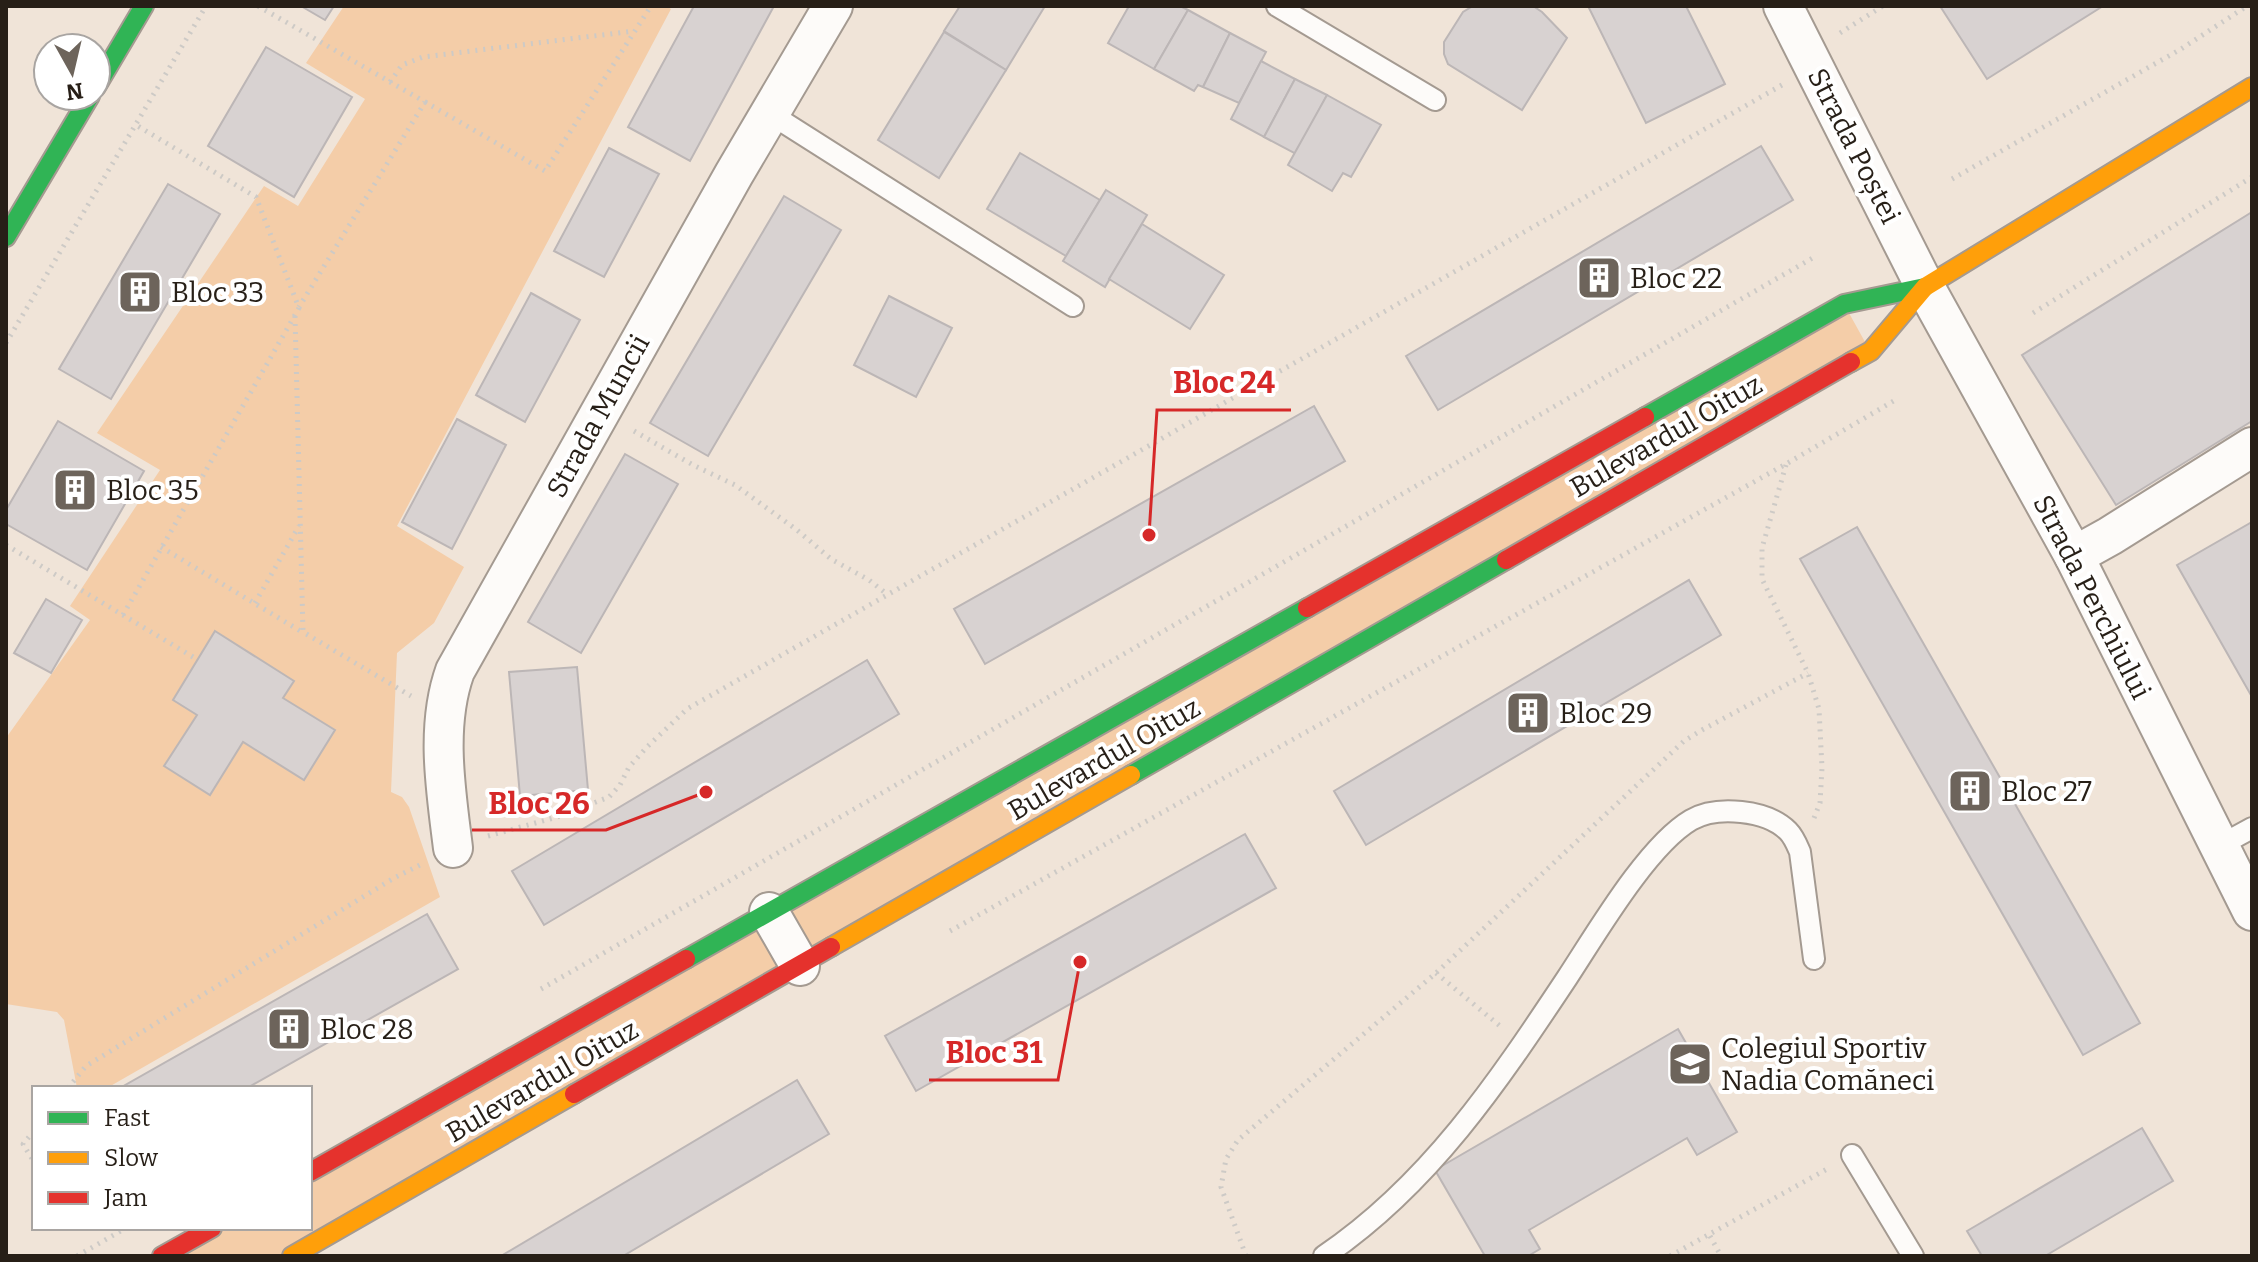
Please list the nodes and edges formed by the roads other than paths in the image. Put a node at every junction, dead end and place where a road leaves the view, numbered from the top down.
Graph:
1 (144, 6) edge
2 (833, 6) edge
3 (1277, 6) edge
4 (1783, 6) edge
5 (112, 60) edge
6 (2252, 87) edge
7 (1435, 100) dead end
8 (80, 112) edge
9 (769, 113) junction
10 (6, 237) edge
11 (1925, 287) junction
12 (1073, 306) dead end
13 (2252, 447) edge
14 (2074, 556) junction
15 (2252, 828) edge
16 (2219, 846) junction
17 (453, 848) road end
18 (2252, 911) edge
19 (769, 912) junction
20 (1814, 959) dead end
21 (800, 966) junction
22 (1852, 1155) road end
23 (312, 1171) edge
24 (208, 1230) edge
25 (162, 1256) edge
26 (292, 1256) edge
27 (1324, 1256) edge
28 (1913, 1256) edge

1 - 5 main road
2 - 9 street, Strada Muncii
3 - 7 lane
4 - 11 street, Strada Poștei
6 - 11 main road, Bulevardul Oituz
8 - 10 main road
9 - 12 lane
9 - 17 street, Strada Muncii
11 - 14 street, Strada Perchiului
11 - 19 main road, Bulevardul Oituz
11 - 21 main road, Bulevardul Oituz
13 - 14 street
14 - 16 street, Strada Perchiului
15 - 16 lane
16 - 18 street, Strada Perchiului
19 - 21 street
19 - 23 main road, Bulevardul Oituz
20 - 27 lane
21 - 26 main road, Bulevardul Oituz
22 - 28 lane
24 - 25 main road

